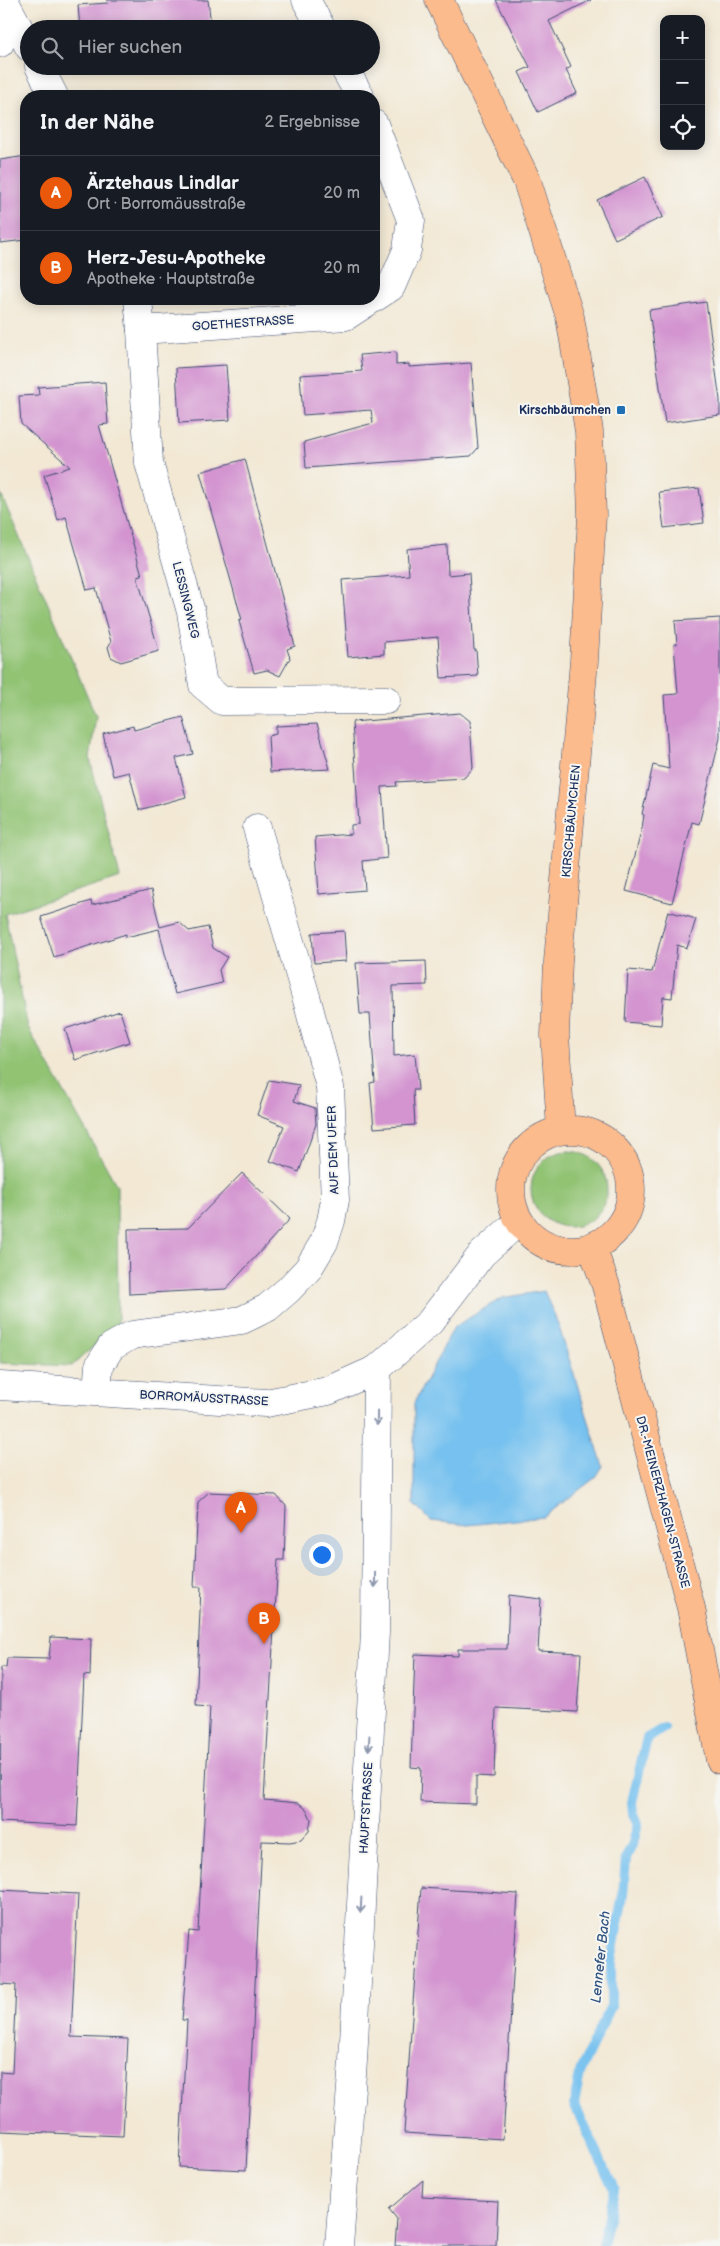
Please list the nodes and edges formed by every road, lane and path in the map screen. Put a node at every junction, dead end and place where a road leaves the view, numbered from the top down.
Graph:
1 (306, 0) edge
2 (439, 0) edge
3 (7, 6) edge
4 (317, 20) edge
5 (20, 30) edge
6 (0, 43) edge
7 (44, 75) edge
8 (348, 75) edge
9 (51, 90) edge
10 (357, 90) edge
11 (380, 140) edge
12 (380, 293) edge
13 (138, 305) edge
14 (362, 305) edge
15 (140, 330) junction
16 (386, 700) dead end
17 (257, 828) dead end
18 (560, 1130) junction
19 (519, 1222) junction
20 (592, 1247) junction
21 (378, 1369) junction
22 (0, 1386) edge
23 (97, 1391) junction
24 (720, 1760) edge
25 (339, 2246) edge

1 - 4 street
2 - 18 main road, KIRSCHBÄUMCHEN
3 - 5 street
3 - 6 street
7 - 9 street
8 - 10 street
11 - 12 street, GOETHESTRASSE
13 - 15 street
14 - 15 street, GOETHESTRASSE
15 - 16 street, LESSINGWEG
17 - 23 street, AUF DEM UFER
18 - 19 main road
18 - 20 main road
19 - 20 main road
19 - 21 street, BORROMÄUSSTRASSE
20 - 24 main road, DR.-MEINERZHAGEN-STRASSE
21 - 23 street, BORROMÄUSSTRASSE
21 -> 25 street, HAUPTSTRASSE
22 - 23 street, BORROMÄUSSTRASSE

